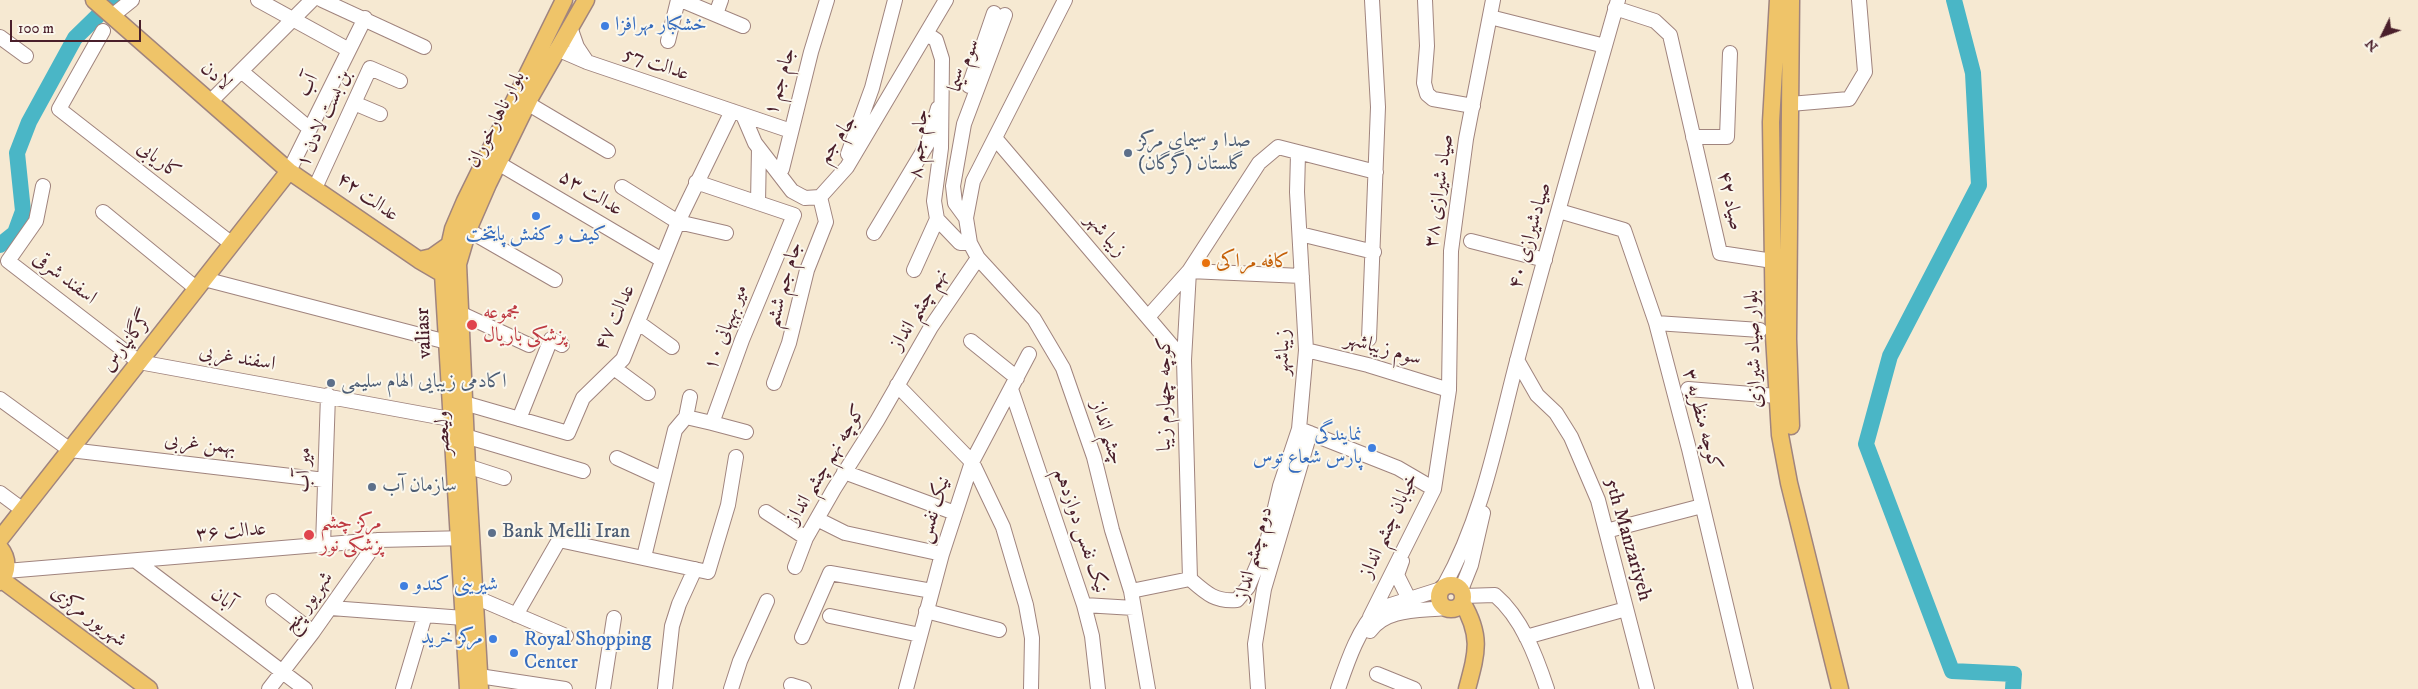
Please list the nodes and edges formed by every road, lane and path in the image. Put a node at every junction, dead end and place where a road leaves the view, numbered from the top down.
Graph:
1 (94, 0) edge
2 (132, 0) edge
3 (258, 0) edge
4 (312, 0) edge
5 (322, 0) edge
6 (564, 0) edge
7 (586, 0) edge
8 (679, 0) edge
9 (721, 0) edge
10 (827, 0) edge
11 (895, 0) edge
12 (946, 0) edge
13 (1065, 0) edge
14 (1372, 0) edge
15 (1425, 0) edge
16 (1493, 0) edge
17 (1778, 0) edge
18 (1791, 0) edge
19 (1859, 0) edge
20 (1616, 4) edge
21 (716, 14) junction
22 (112, 16) junction
23 (1490, 17) junction
24 (365, 18) junction
25 (292, 19) junction
26 (743, 26) dead end
27 (570, 27) junction
28 (103, 31) dead end
29 (928, 34) junction
30 (0, 38) edge
31 (668, 41) dead end
32 (550, 46) junction
33 (1605, 46) junction
34 (424, 47) dead end
35 (349, 50) junction
36 (1730, 53) dead end
37 (26, 56) dead end
38 (587, 62) junction
39 (241, 71) junction
40 (400, 81) dead end
41 (943, 88) junction
42 (211, 101) junction
43 (354, 103) junction
44 (527, 104) junction
45 (1790, 104) junction
46 (1473, 106) junction
47 (737, 113) junction
48 (380, 114) dead end
49 (310, 129) junction
50 (790, 131) junction
51 (1693, 137) junction
52 (995, 138) junction
53 (759, 148) junction
54 (941, 148) junction
55 (608, 151) dead end
56 (1298, 154) junction
57 (498, 163) junction
58 (782, 169) dead end
59 (289, 171) junction
60 (1376, 172) junction
61 (840, 175) junction
62 (696, 182) junction
63 (43, 186) dead end
64 (622, 187) dead end
65 (315, 188) junction
66 (820, 197) junction
67 (758, 203) junction
68 (1559, 211) junction
69 (103, 212) dead end
70 (966, 218) junction
71 (937, 219) junction
72 (678, 222) junction
73 (468, 230) junction
74 (726, 233) dead end
75 (874, 233) dead end
76 (1300, 234) junction
77 (1471, 241) dead end
78 (970, 243) junction
79 (232, 244) junction
80 (449, 246) junction
81 (1374, 252) junction
82 (978, 258) junction
83 (420, 260) junction
84 (662, 260) junction
85 (1545, 260) junction
86 (1773, 261) junction
87 (458, 264) joint
88 (914, 270) dead end
89 (1189, 271) junction
90 (443, 274) junction
91 (1302, 276) junction
92 (555, 280) dead end
93 (200, 284) junction
94 (460, 313) junction
95 (1148, 317) junction
96 (639, 323) junction
97 (1656, 323) junction
98 (1760, 330) dead end
99 (1369, 338) dead end
100 (971, 341) dead end
101 (447, 342) junction
102 (529, 345) dead end
103 (562, 346) dead end
104 (672, 347) dead end
105 (1306, 350) junction
106 (1029, 354) dead end
107 (1184, 360) junction
108 (1517, 360) junction
109 (139, 362) junction
110 (614, 368) junction
111 (774, 383) dead end
112 (1014, 383) junction
113 (897, 385) junction
114 (1688, 389) dead end
115 (1449, 390) junction
116 (648, 393) dead end
117 (328, 396) junction
118 (1777, 396) junction
119 (690, 397) dead end
120 (0, 399) edge
121 (464, 403) junction
122 (686, 417) junction
123 (450, 419) junction
124 (519, 419) junction
125 (712, 423) junction
126 (1304, 431) junction
127 (746, 432) dead end
128 (465, 436) junction
129 (70, 450) junction
130 (736, 457) dead end
131 (618, 458) dead end
132 (972, 462) junction
133 (466, 466) junction
134 (583, 471) dead end
135 (844, 472) junction
136 (504, 478) dead end
137 (663, 479) junction
138 (325, 480) junction
139 (1487, 483) junction
140 (1434, 489) junction
141 (0, 493) edge
142 (1702, 506) junction
143 (23, 510) junction
144 (766, 512) dead end
145 (955, 513) junction
146 (817, 519) junction
147 (1606, 531) junction
148 (1411, 535) junction
149 (466, 538) junction
150 (806, 538) junction
151 (0, 539) edge
152 (378, 540) junction
153 (323, 545) junction
154 (0, 548) edge
155 (644, 557) junction
156 (944, 560) junction
157 (136, 561) junction
158 (795, 567) dead end
159 (701, 570) junction
160 (3, 578) edge
161 (1190, 579) junction
162 (1443, 588) junction
163 (1131, 590) junction
164 (932, 591) junction
165 (475, 597) junction
166 (1409, 598) junction
167 (273, 601) dead end
168 (767, 601) dead end
169 (1457, 601) junction
170 (1084, 605) junction
171 (331, 608) junction
172 (1134, 608) junction
173 (1626, 609) junction
174 (926, 612) junction
175 (425, 615) junction
176 (516, 615) junction
177 (830, 616) dead end
178 (1370, 617) junction
179 (464, 618) junction
180 (614, 618) dead end
181 (1000, 630) dead end
182 (313, 632) junction
183 (920, 635) junction
184 (566, 636) dead end
185 (802, 637) dead end
186 (1526, 637) junction
187 (283, 672) junction
188 (1377, 674) dead end
189 (479, 683) edge
190 (791, 685) dead end
191 (1468, 685) edge
192 (149, 689) edge
193 (269, 689) edge
194 (305, 689) edge
195 (403, 689) edge
196 (468, 689) edge
197 (565, 689) edge
198 (603, 689) edge
199 (665, 689) edge
200 (731, 689) edge
201 (804, 689) edge
202 (906, 689) edge
203 (1031, 689) edge
204 (1098, 689) edge
205 (1148, 689) edge
206 (1258, 689) edge
207 (1338, 689) edge
208 (1414, 689) edge
209 (1547, 689) edge
210 (1647, 689) edge
211 (1746, 689) edge
212 (1840, 689) edge
213 (1852, 689) edge

1 - 22 main road, لادن
2 - 22 street
3 - 25 street
4 - 25 street
5 - 24 street
6 - 32 main road, valiasr
7 - 27 main road, بلوار ناهارخوران
8 - 21 street
8 - 31 street
9 - 21 street
10 - 50 street, ۱ جام جم
11 - 61 street
12 - 29 street, جام جم
13 - 52 street
14 - 60 street
15 - 46 street
16 - 23 street, صیاد شیرازی ۳۸
17 - 86 main road, بلوار صیاد شیرازی
18 - 45 main road, بلوار صیاد شیرازی
19 - 45 street
20 - 33 street, ۴۰ صیادشیرازی
20 - 51 street
21 - 26 street
22 - 42 main road, لادن
23 - 33 street
23 - 46 street, صیاد شیرازی ۳۸
24 - 34 street
24 - 35 street, آب
25 - 35 street
25 - 39 street
27 - 32 main road, بلوار ناهارخوران
27 - 38 street
28 - 79 street, کاریابی
29 - 41 street, ۸ جام جم
29 - 61 street, جام جم
30 - 37 street
32 - 38 street, عدالت 57
32 - 44 main road, بلوار ناهارخوران
32 - 80 main road, valiasr
33 - 68 street, ۴۰ صیادشیرازی
35 - 49 street, آب
36 - 51 street
38 - 47 street, عدالت 57
39 - 42 street
39 - 49 street
40 - 43 street, ۱ بن بست لادن
41 - 54 street, ۸ جام جم
41 - 75 street
42 - 59 main road, لادن
43 - 48 street
43 - 65 street, ۱ بن بست لادن
44 - 55 street
44 - 57 main road, بلوار ناهارخوران
45 - 213 main road, بلوار صیاد شیرازی
46 - 115 street, صیاد شیرازی ۳۸
47 - 50 street, ۱ جام جم
47 - 53 street
47 - 62 street, عدالت ۴۷
49 - 59 street, آب
50 - 58 street
51 - 86 street, صیاد ۴۲
52 - 70 street
52 - 95 street, زیبا شهر
53 - 66 street
53 - 67 street
54 - 70 street, سوم سیما
54 - 71 street, ۸ جام جم
56 - 60 street
56 - 76 street, زیباشهر
56 - 89 street
57 - 73 main road, بلوار ناهارخوران
57 - 84 street, عدالت ۵۳
59 - 65 main road, عدالت ۴۲
59 - 79 main road, گرگانپارس
60 - 81 street
61 - 66 street, جام جم
62 - 67 street
62 - 72 street, عدالت ۴۷
63 - 109 street, اسفند شرقی
64 - 72 street
65 - 83 main road, عدالت ۴۲
66 - 111 street, جام جم ششم
67 - 125 street, ۱۰ میر بهبهانی
68 - 85 street, ۴۰ صیادشیرازی
68 - 97 street, کوچه منظریه ۳
69 - 93 street
70 - 78 street, چشم انداز
71 - 78 street
71 - 88 street
72 - 74 street
72 - 84 street, عدالت ۴۷
73 - 87 main road, بلوار ناهارخوران
73 - 92 street
76 - 81 street
76 - 91 street, زیباشهر
77 - 85 street
78 - 82 street, چشم انداز
79 - 93 main road, گرگانپارس
80 - 83 main road
80 - 90 main road, valiasr
81 - 99 street
82 - 113 street, نهم چشم انداز
82 - 163 street, چشم انداز
83 - 90 main road, عدالت ۴۲
84 - 96 street, عدالت ۴۷
85 - 108 street, ۴۰ صیادشیرازی
86 - 118 main road, بلوار صیاد شیرازی
87 - 94 main road, ولیعصر
89 - 91 street
89 - 95 street, کوچه چهارم زیبا
89 - 107 street, کوچه چهارم زیبا
90 - 101 main road, valiasr
91 - 105 street, زیباشهر
93 - 101 street
93 - 109 main road, گرگانپارس
94 - 102 street
94 - 121 main road, ولیعصر
95 - 107 street, زیبا شهر
96 - 104 street
96 - 110 street, عدالت ۴۷
97 - 98 street
97 - 142 street, کوچه منظریه ۳
100 - 112 street
101 - 123 main road, valiasr
103 - 124 street
105 - 115 street, سوم زیباشهر
105 - 126 street, زیباشهر
106 - 112 street, نیک نفس
107 - 161 street, کوچه چهارم زیبا
108 - 139 street, ۴۰ صیادشیرازی
108 - 147 street, 5th Manzariyeh
109 - 117 street, اسفند غربی
109 - 129 main road, گرگانپارس
110 - 116 street
110 - 124 street, عدالت ۴۷
112 - 132 street, نیک نفس
112 - 170 street, نیک نفس دوازدهم
113 - 132 street
113 - 135 street, کوچه نهم چشم انداز
114 - 118 street
115 - 140 street, خیابان چشم انداز
117 - 123 street, اسفند غربی
117 - 138 street, میر آب
118 - 212 main road, بلوار صیاد شیرازی
119 - 122 street
120 - 129 street
121 - 124 street, عدالت ۴۷
121 - 128 main road, ولیعصر
122 - 125 street
122 - 137 street
123 - 149 main road, valiasr
125 - 127 street
126 - 140 street
126 - 161 street
126 - 206 street, دوم چشم انداز
128 - 133 main road, ولیعصر
128 - 134 street
129 - 138 street, بهمن غربی
129 - 143 main road, گرگانپارس
130 - 159 street
131 - 137 street
132 - 145 street, نیک نفس
132 - 203 street
133 - 136 street
133 - 149 main road, ولیعصر
135 - 145 street
135 - 146 street, کوچه نهم چشم انداز
137 - 155 street
138 - 153 street, میر آب
139 - 162 street, ۴۰ صیادشیرازی
139 - 169 street, ۴۰ صیادشیرازی
140 - 148 street, خیابان چشم انداز
141 - 143 street
142 - 147 street
142 - 211 street, کوچه منظریه ۳
143 - 151 main road, گرگانپارس
144 - 150 street
145 - 156 street, نیک نفس
146 - 150 street, کوچه نهم چشم انداز
146 - 156 street
147 - 173 street, 5th Manzariyeh
148 - 166 street
148 - 178 street, خیابان چشم انداز
149 - 152 street, عدالت ۳۶
149 - 165 main road, ولیعصر
149 - 179 main road, valiasr
150 - 158 street, کوچه نهم چشم انداز
152 - 153 street, عدالت ۳۶
152 - 171 street, شهریور پنج
153 - 157 street, عدالت ۳۶
154 - 160 main road
155 - 159 street
155 - 176 street
156 - 164 street, نیک نفس
157 - 160 street, عدالت ۳۶
157 - 187 street, آبان
159 - 199 street
160 - 192 main road, شهریور مرکزی
161 - 163 street
162 - 166 street
162 - 169 main road
163 - 172 street, چشم انداز
164 - 174 street, نیک نفس
164 - 185 street
165 - 176 street
165 - 189 main road, ولیعصر
166 - 178 street
167 - 182 street
168 - 200 street
169 - 186 street
169 - 191 main road
169 - 207 street
170 - 172 street
170 - 204 street, نیک نفس دوازدهم
171 - 175 street
171 - 182 street, شهریور پنج
172 - 205 street, چشم انداز
173 - 186 street
173 - 210 street, 5th Manzariyeh
174 - 181 street
174 - 183 street, نیک نفس
175 - 179 street
175 - 195 street
176 - 184 street
177 - 183 street
178 - 207 street
179 - 196 main road, valiasr
180 - 198 street
182 - 187 street, شهریور پنج
183 - 202 street, نیک نفس
186 - 209 street
187 - 193 street, شهریور پنج
187 - 194 street, آبان
188 - 208 street
189 - 197 street
190 - 201 street

